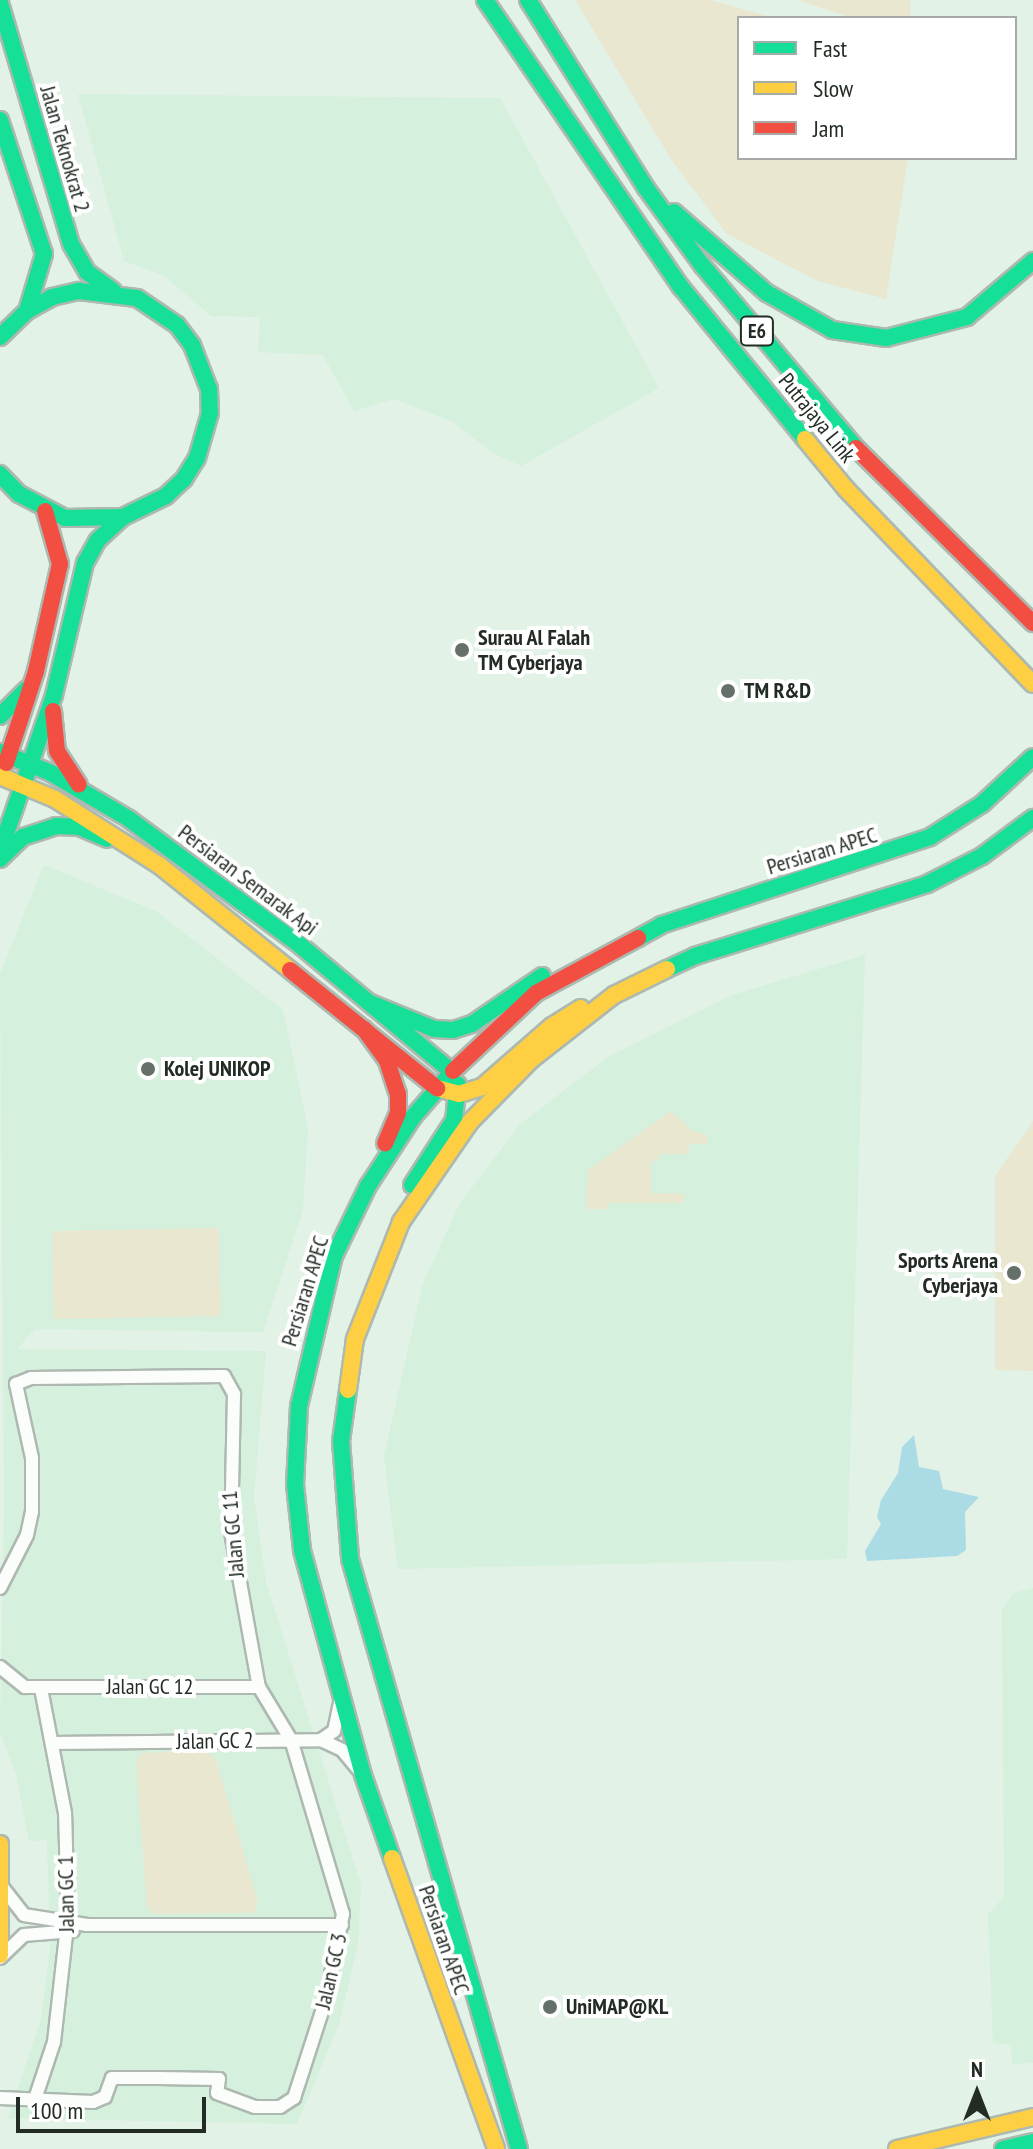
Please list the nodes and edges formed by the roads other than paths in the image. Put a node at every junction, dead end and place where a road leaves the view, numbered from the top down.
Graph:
1 (485, 0) edge
2 (528, 0) edge
3 (0, 3) edge
4 (0, 120) edge
5 (646, 188) junction
6 (1033, 261) edge
7 (113, 291) junction
8 (27, 311) junction
9 (0, 337) edge
10 (0, 474) edge
11 (45, 511) junction
12 (123, 517) junction
13 (1033, 623) edge
14 (33, 680) junction
15 (1033, 684) edge
16 (55, 690) junction
17 (0, 716) edge
18 (4, 753) edge
19 (1033, 757) edge
20 (30, 763) junction
21 (1, 779) edge
22 (23, 784) junction
23 (84, 791) junction
24 (1033, 818) edge
25 (0, 851) edge
26 (0, 859) edge
27 (159, 865) junction
28 (630, 938) junction
29 (614, 995) junction
30 (370, 1003) junction
31 (364, 1029) junction
32 (451, 1071) junction
33 (437, 1088) junction
34 (459, 1094) junction
35 (368, 1186) junction
36 (401, 1222) junction
37 (0, 1588) edge
38 (0, 1667) edge
39 (259, 1687) junction
40 (41, 1688) junction
41 (340, 1702) junction
42 (324, 1739) junction
43 (291, 1740) junction
44 (52, 1743) junction
45 (363, 1775) junction
46 (0, 1844) edge
47 (3, 1888) junction
48 (68, 1918) junction
49 (87, 1925) junction
50 (342, 1925) junction
51 (68, 1934) junction
52 (0, 1956) edge
53 (0, 2098) edge
54 (35, 2099) junction
55 (508, 2115) junction
56 (1033, 2117) edge
57 (1033, 2142) edge
58 (494, 2149) edge
59 (519, 2149) edge
60 (529, 2149) edge
61 (897, 2149) edge
62 (1003, 2149) edge

1 - 15 main road, Putrajaya Link / E6
2 - 5 main road, Putrajaya Link / E6
3 - 7 main road, Jalan Teknokrat 2
4 - 8 main road
5 - 6 main road
5 - 13 main road, Putrajaya Link / E6
7 - 8 main road
7 - 12 main road
8 - 9 main road
10 - 11 main road
11 - 12 main road
11 - 14 main road
12 - 16 main road
14 - 17 main road
14 - 18 main road
16 - 20 main road
16 - 23 main road
18 - 20 main road, Persiaran Semarak Api
18 - 21 main road
19 - 28 main road, Persiaran APEC
20 - 22 main road
20 - 23 main road, Persiaran Semarak Api
21 - 22 main road, Persiaran Semarak Api
22 - 25 main road
22 - 27 main road, Persiaran Semarak Api
23 - 30 main road, Persiaran Semarak Api
24 - 29 main road, Persiaran APEC
26 - 27 main road
27 - 31 main road, Persiaran Semarak Api
28 - 30 main road
28 - 32 main road, Persiaran APEC
29 - 34 main road
29 - 36 main road, Persiaran APEC
30 - 32 main road, Persiaran Semarak Api
31 - 33 main road, Persiaran Semarak Api
31 - 35 main road
32 - 33 main road, Persiaran APEC
32 - 34 main road
33 - 34 main road
33 - 35 main road, Persiaran APEC
34 - 36 main road
35 - 41 main road, Persiaran APEC
36 - 55 main road, Persiaran APEC
37 - 39 street, Jalan GC 11
38 - 40 street
39 - 40 street, Jalan GC 12
39 - 43 street, Jalan GC 3
40 - 44 street, Jalan GC 1
41 - 42 street
41 - 45 main road, Persiaran APEC
42 - 43 street, Jalan GC 2
42 - 45 street
43 - 44 street, Jalan GC 2
43 - 50 street, Jalan GC 3
44 - 48 street, Jalan GC 1
45 - 58 main road, Persiaran APEC
46 - 47 main road
47 - 48 street
47 - 52 main road
48 - 49 street
48 - 51 street, Jalan GC 1
49 - 50 street
49 - 51 street
50 - 54 street, Jalan GC 3
51 - 52 street
51 - 54 street, Jalan GC 1
53 - 54 street
55 - 59 main road, Persiaran APEC
55 - 60 main road
56 - 61 main road
57 - 62 main road

